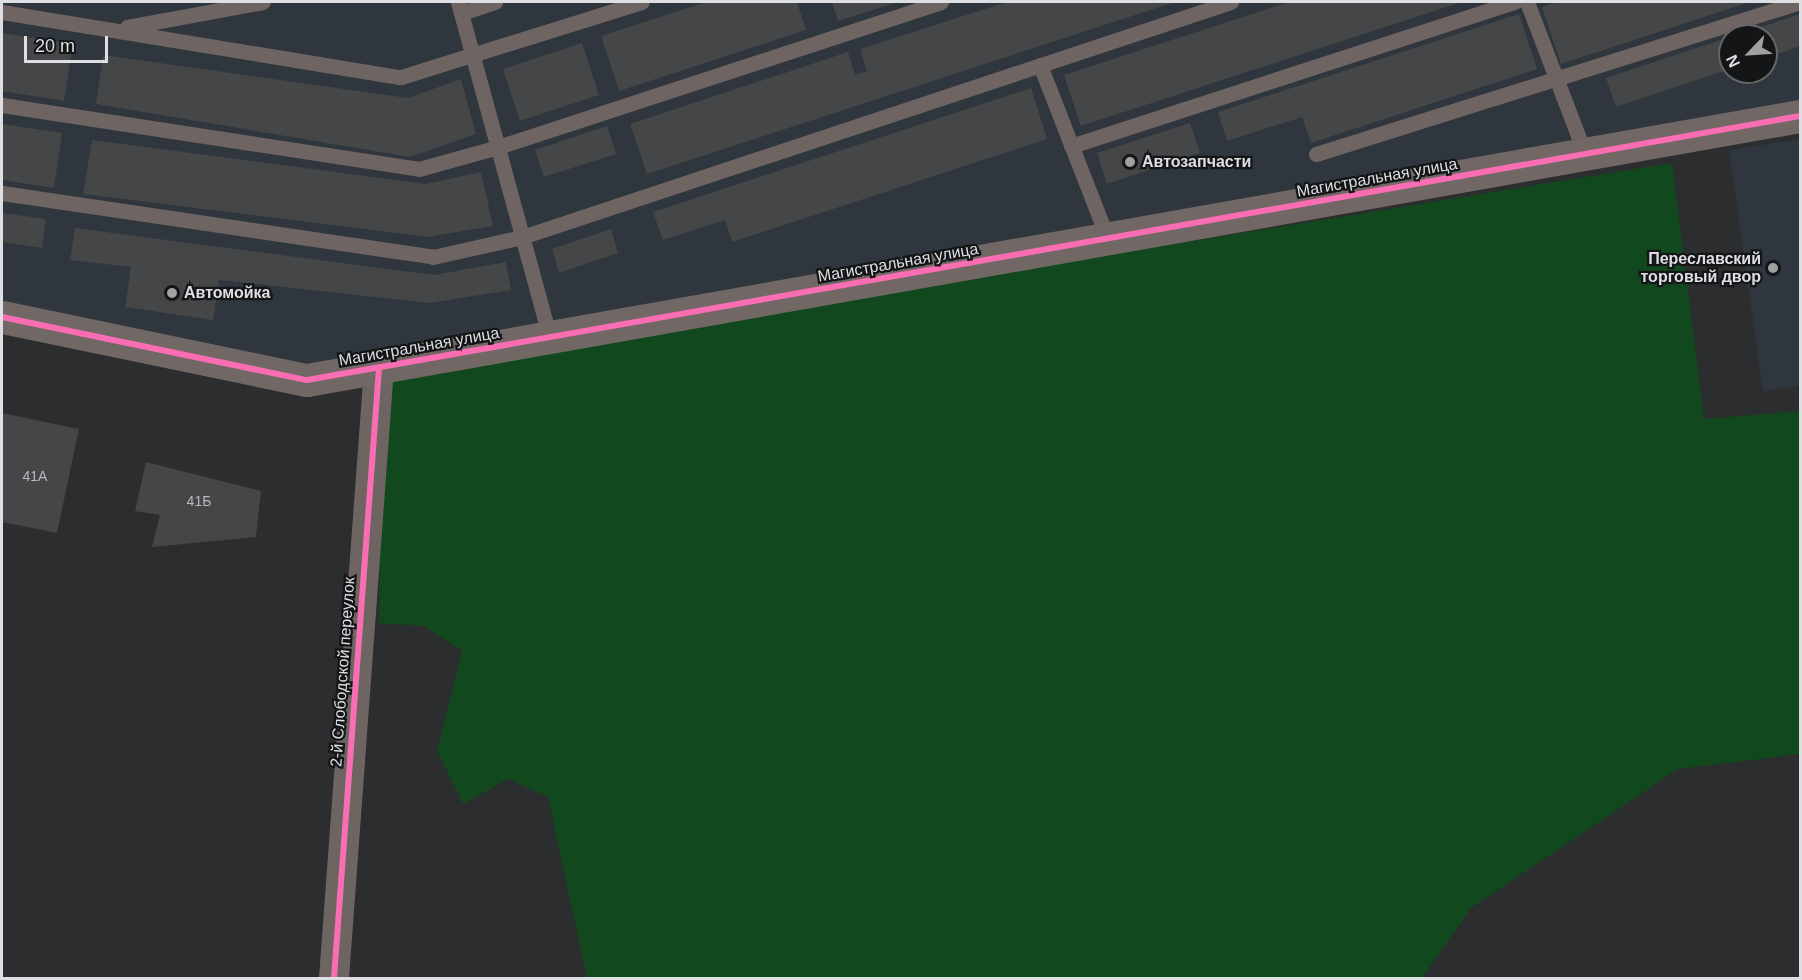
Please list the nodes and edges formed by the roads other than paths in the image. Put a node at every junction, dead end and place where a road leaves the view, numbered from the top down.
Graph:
1 (262, 2) edge
2 (495, 2) edge
3 (642, 2) edge
4 (941, 2) edge
5 (1231, 2) edge
6 (1515, 2) edge
7 (1527, 2) edge
8 (1800, 2) edge
9 (459, 7) edge
10 (2, 12) edge
11 (117, 29) junction
12 (473, 56) junction
13 (1040, 65) junction
14 (1556, 79) junction
15 (2, 105) edge
16 (1800, 116) edge
17 (1071, 146) junction
18 (498, 147) junction
19 (1316, 154) dead end
20 (1585, 154) junction
21 (2, 193) edge
22 (522, 237) junction
23 (1108, 239) junction
24 (2, 317) edge
25 (550, 338) junction
26 (379, 368) junction
27 (334, 978) edge

1 - 11 lane
2 - 9 lane
3 - 12 lane
4 - 18 lane
5 - 13 lane
6 - 17 lane
7 - 14 lane
8 - 14 lane
9 - 12 lane
10 - 11 lane
11 - 12 lane
12 - 18 lane
13 - 17 lane
13 - 22 lane
14 - 19 lane
14 - 20 lane
15 - 18 lane
16 - 20 street, Магистральная улица
17 - 23 lane
18 - 22 lane
20 - 23 street, Магистральная улица
21 - 22 lane
22 - 25 lane
23 - 25 street, Магистральная улица
24 - 26 street, Магистральная улица
25 - 26 street, Магистральная улица
26 - 27 street, 2-й Слободской переулок

